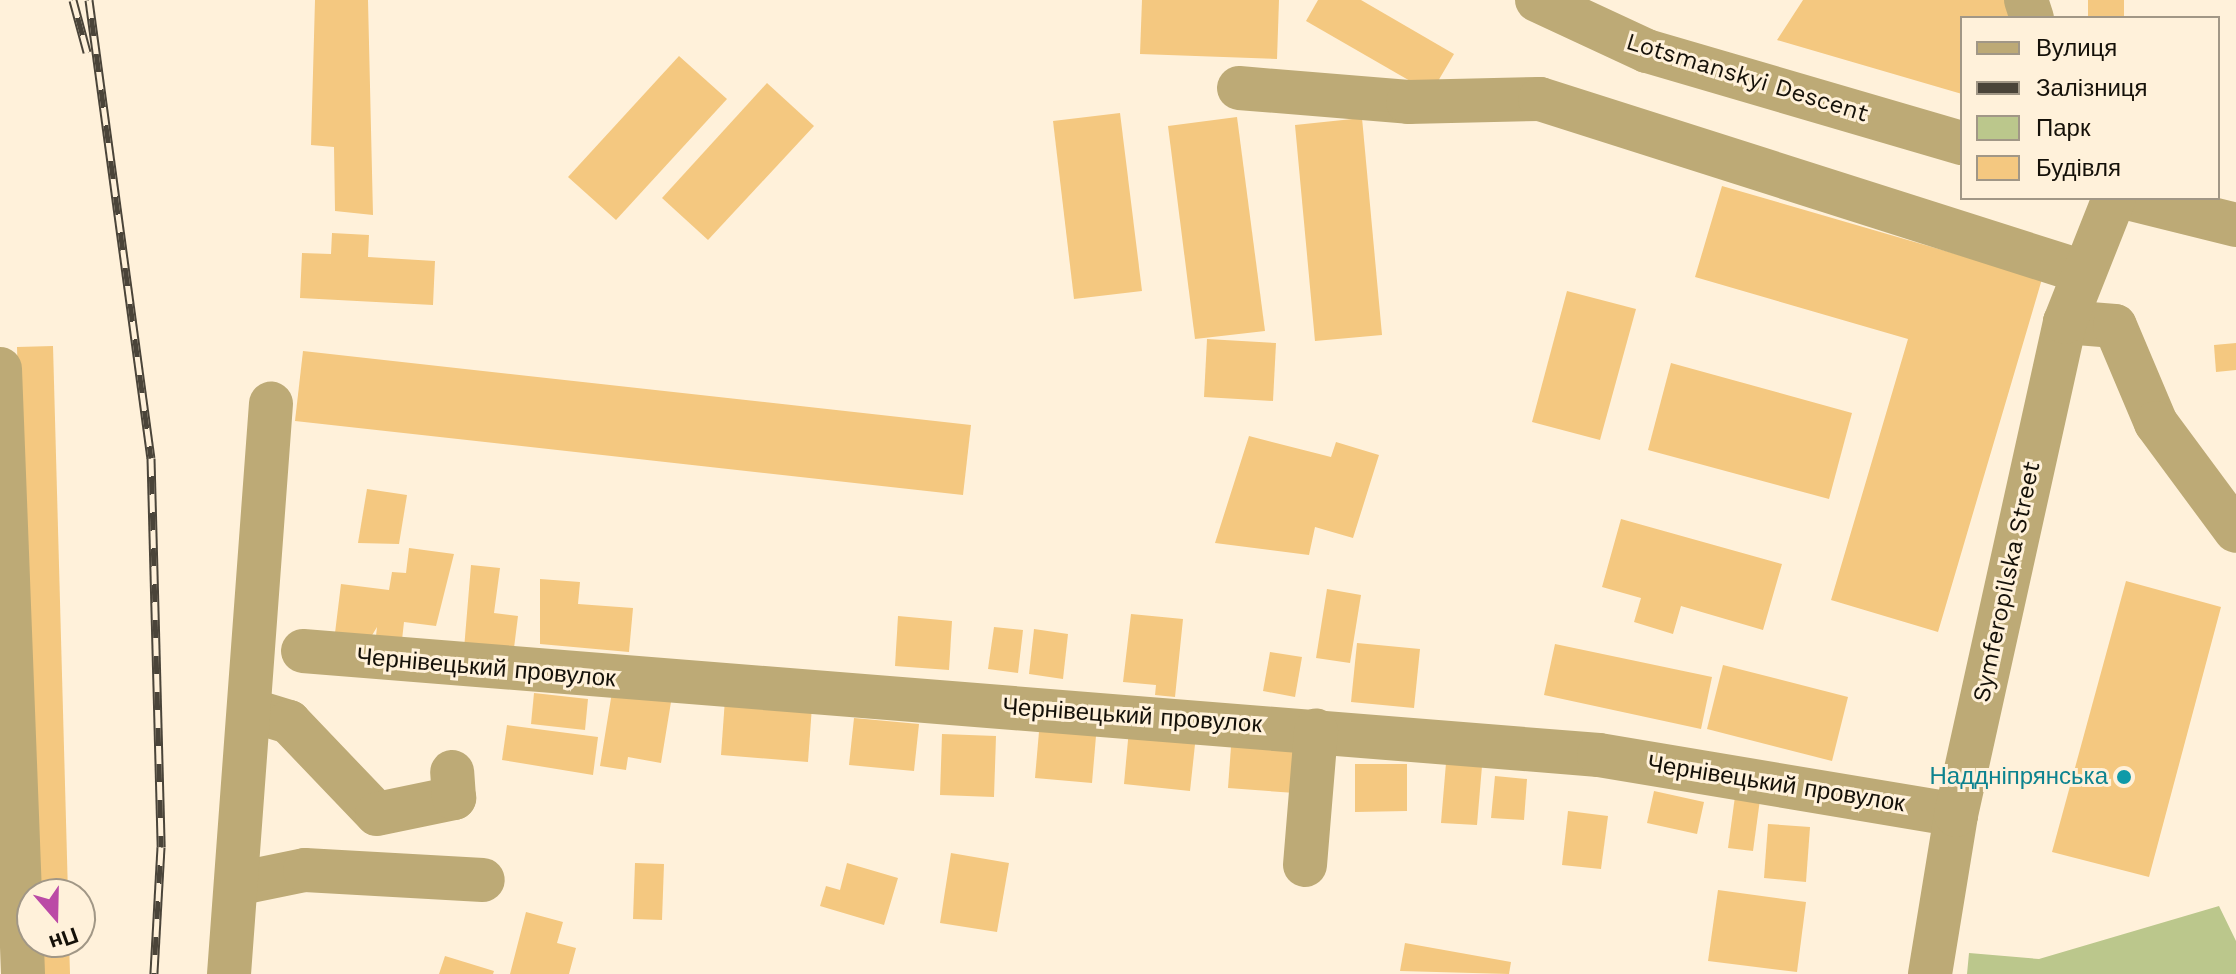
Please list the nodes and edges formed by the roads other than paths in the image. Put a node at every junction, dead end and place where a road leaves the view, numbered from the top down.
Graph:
1 (1537, 0) edge
2 (1239, 88) dead end
3 (1960, 142) edge
4 (2113, 200) edge
5 (2135, 200) edge
6 (2236, 225) edge
7 (2083, 272) junction
8 (2065, 322) junction
9 (0, 369) edge
10 (271, 404) dead end
11 (2236, 531) edge
12 (303, 651) dead end
13 (250, 710) junction
14 (1316, 730) junction
15 (452, 772) dead end
16 (1956, 815) junction
17 (1305, 865) dead end
18 (483, 880) dead end
19 (236, 884) junction
20 (23, 974) edge
21 (229, 974) edge
22 (1930, 974) edge

1 - 3 street, Lotsmanskyi Descent
2 - 7 street
4 - 7 street, Symferopilska Street
5 - 6 street
7 - 8 street, Symferopilska Street
8 - 11 street
8 - 16 street, Symferopilska Street
9 - 20 street
10 - 13 street
12 - 14 street, Чернівецький провулок
13 - 15 street
13 - 19 street
14 - 16 street, Чернівецький провулок
14 - 17 street
16 - 22 street, Symferopilska Street
18 - 19 street
19 - 21 street

